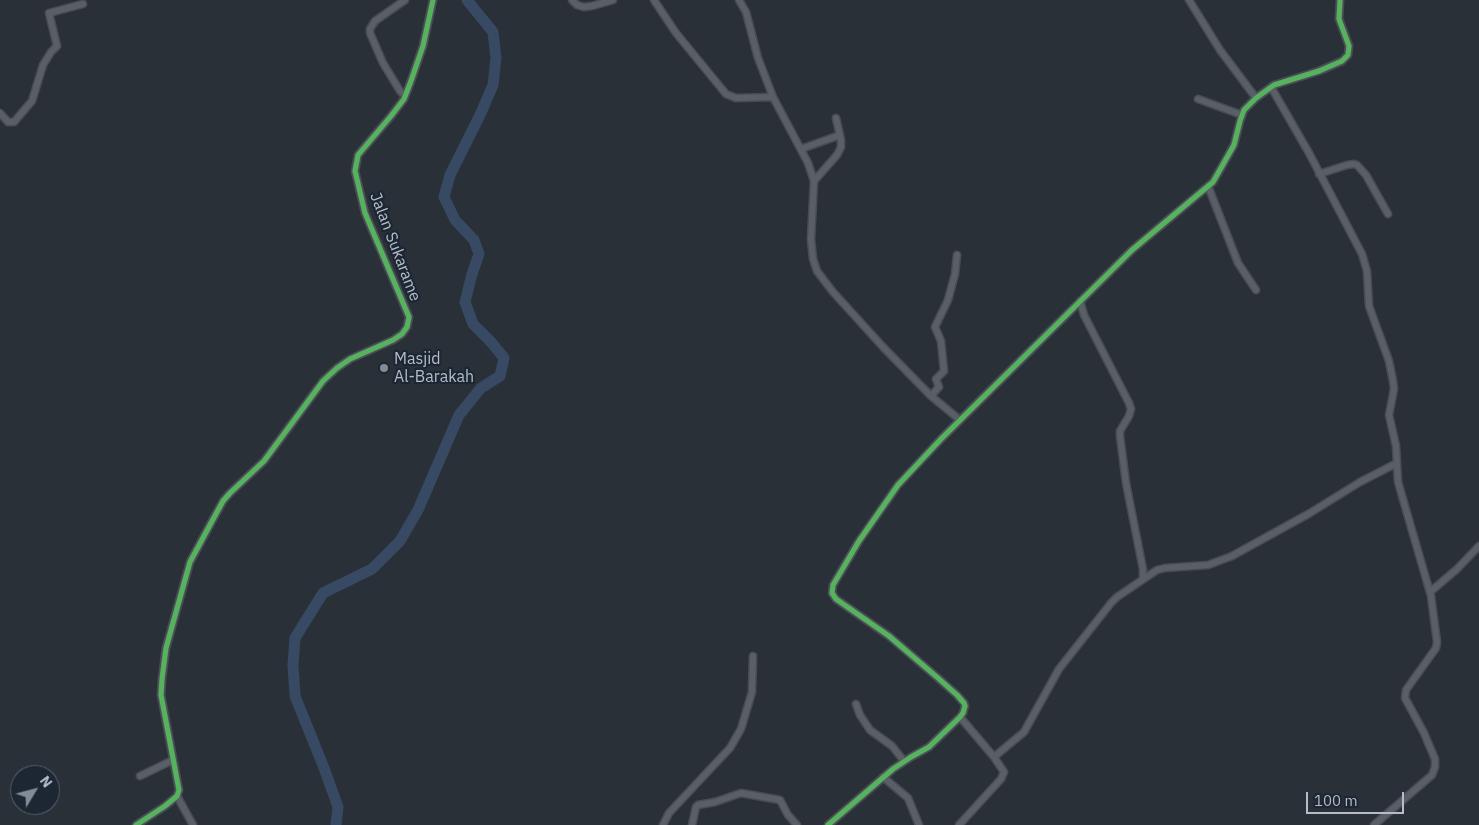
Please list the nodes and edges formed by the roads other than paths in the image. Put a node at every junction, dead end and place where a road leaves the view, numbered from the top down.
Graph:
1 (405, 0) edge
2 (432, 0) edge
3 (572, 0) edge
4 (613, 0) edge
5 (654, 0) edge
6 (740, 0) edge
7 (1189, 0) edge
8 (1340, 0) edge
9 (83, 5) edge
10 (1271, 87) junction
11 (405, 96) junction
12 (773, 97) junction
13 (1256, 98) junction
14 (1198, 99) dead end
15 (0, 113) edge
16 (1242, 115) junction
17 (836, 118) dead end
18 (840, 135) junction
19 (801, 149) junction
20 (1320, 174) junction
21 (814, 181) junction
22 (1208, 186) junction
23 (1388, 214) dead end
24 (957, 255) dead end
25 (1256, 290) dead end
26 (1080, 301) junction
27 (931, 396) junction
28 (960, 420) junction
29 (1397, 463) junction
30 (1479, 546) edge
31 (1143, 579) junction
32 (1430, 592) junction
33 (753, 656) dead end
34 (856, 704) dead end
35 (960, 717) junction
36 (994, 756) junction
37 (173, 760) junction
38 (904, 761) junction
39 (140, 776) dead end
40 (884, 777) junction
41 (176, 796) junction
42 (136, 825) edge
43 (193, 825) edge
44 (663, 825) edge
45 (692, 825) edge
46 (797, 825) edge
47 (828, 825) edge
48 (919, 825) edge
49 (959, 825) edge
50 (1374, 825) edge

1 - 11 street
2 - 11 street, Jalan Sukarame
3 - 4 street
5 - 12 street
6 - 12 street
7 - 13 street
8 - 10 street
9 - 15 street
10 - 13 street
10 - 20 street
11 - 37 street, Jalan Sukarame
12 - 19 street
13 - 16 street
14 - 16 street
16 - 22 street
17 - 18 street
18 - 19 street
18 - 21 street
19 - 21 street
20 - 23 street
20 - 29 street
21 - 27 street
22 - 25 street
22 - 26 street
24 - 27 street
26 - 28 street
26 - 31 street
27 - 28 street
28 - 35 street
29 - 31 street
29 - 32 street
30 - 32 street
31 - 36 street
32 - 50 street
33 - 44 street
34 - 38 street
35 - 36 street
35 - 38 street
36 - 49 street
37 - 39 street
37 - 41 street, Jalan Sukarame
38 - 40 street
40 - 47 street
40 - 48 street
41 - 42 street
41 - 43 street
45 - 46 street

